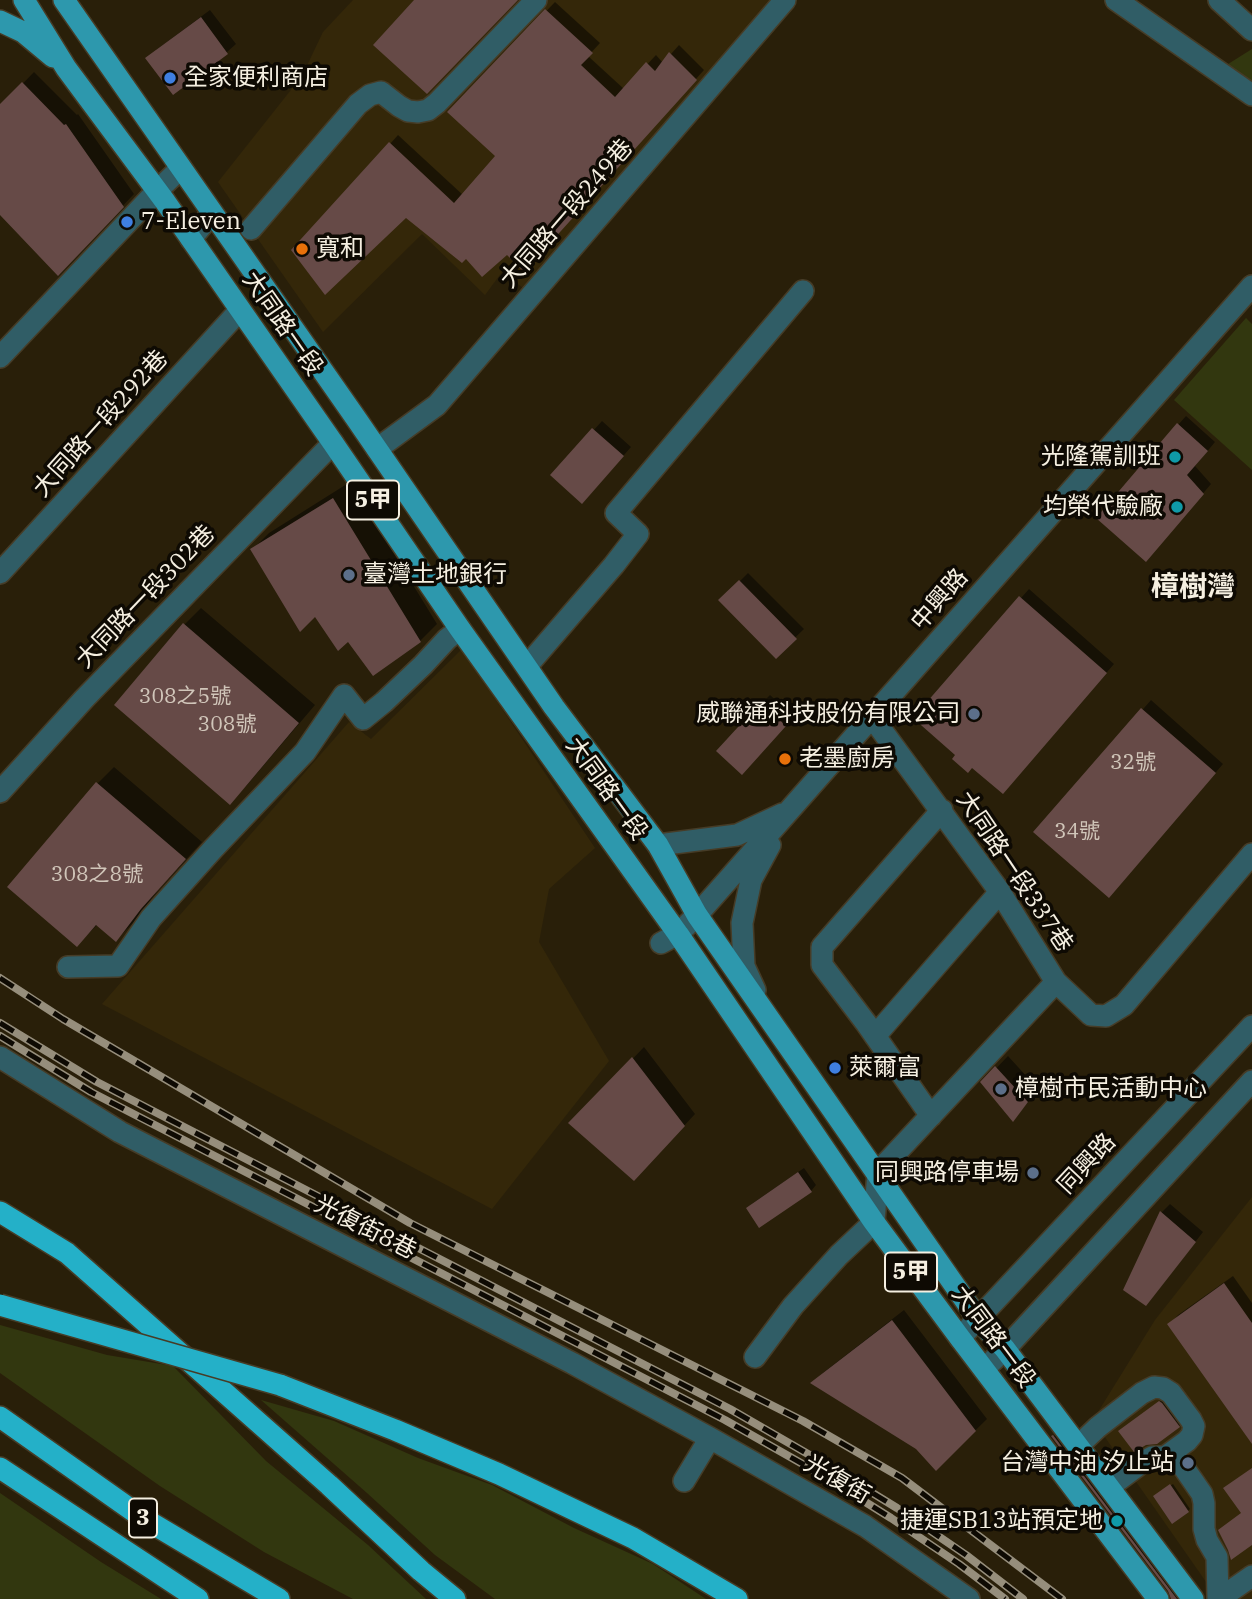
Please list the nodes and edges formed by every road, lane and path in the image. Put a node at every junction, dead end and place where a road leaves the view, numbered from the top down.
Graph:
1 (24, 0) edge
2 (536, 0) edge
3 (785, 0) edge
4 (1116, 0) edge
5 (1219, 0) edge
6 (68, 2) edge
7 (0, 21) edge
8 (1252, 30) edge
9 (66, 68) junction
10 (1252, 95) edge
11 (181, 168) junction
12 (157, 191) junction
13 (212, 213) junction
14 (251, 229) dead end
15 (191, 239) junction
16 (1252, 286) edge
17 (803, 291) dead end
18 (240, 310) junction
19 (0, 357) edge
20 (333, 443) junction
21 (377, 449) junction
22 (0, 573) edge
23 (460, 629) junction
24 (527, 666) junction
25 (554, 707) junction
26 (872, 717) junction
27 (529, 726) junction
28 (0, 792) edge
29 (790, 810) junction
30 (942, 810) junction
31 (658, 845) junction
32 (1252, 854) edge
33 (1000, 892) junction
34 (697, 915) junction
35 (670, 938) junction
36 (68, 967) dead end
37 (1056, 982) junction
38 (764, 1009) junction
39 (1252, 1026) edge
40 (875, 1036) junction
41 (0, 1057) edge
42 (1252, 1081) edge
43 (931, 1116) junction
44 (878, 1172) junction
45 (0, 1212) edge
46 (874, 1222) junction
47 (0, 1305) edge
48 (978, 1319) junction
49 (960, 1338) junction
50 (1005, 1349) junction
51 (755, 1357) dead end
52 (984, 1369) junction
53 (6, 1422) edge
54 (710, 1438) junction
55 (1078, 1446) junction
56 (1165, 1457) junction
57 (0, 1468) edge
58 (684, 1481) dead end
59 (1109, 1488) junction
60 (1252, 1576) edge
61 (198, 1599) edge
62 (279, 1599) edge
63 (455, 1599) edge
64 (737, 1599) edge
65 (970, 1599) edge
66 (1158, 1599) edge
67 (1193, 1599) edge
68 (1218, 1599) edge

1 - 9 main road, 大同路一段 / 5甲
2 - 14 street
3 - 21 street, 大同路一段249巷
4 - 10 street
5 - 8 street
6 - 11 main road, 大同路一段 / 5甲
7 - 9 main road
9 - 12 main road, 大同路一段 / 5甲
11 - 12 street
11 - 13 main road, 大同路一段 / 5甲
12 - 15 main road, 大同路一段 / 5甲
12 - 19 street
13 - 15 street
13 - 21 main road, 大同路一段 / 5甲
15 - 18 main road, 大同路一段 / 5甲
16 - 26 street, 中興路
17 - 24 street
18 - 20 main road, 大同路一段 / 5甲
18 - 22 street, 大同路一段292巷
20 - 23 main road, 大同路一段 / 5甲
20 - 28 street, 大同路一段302巷
21 - 24 main road, 大同路一段 / 5甲
23 - 27 main road, 大同路一段 / 5甲
23 - 36 street
24 - 25 main road, 大同路一段 / 5甲
25 - 27 main road
25 - 31 main road, 大同路一段 / 5甲
26 - 29 street, 中興路
26 - 30 street, 大同路一段337巷
27 - 35 main road, 大同路一段 / 5甲
29 - 31 street
29 - 34 street, 中興路
29 - 38 street
30 - 33 street, 大同路一段337巷
30 - 40 street
31 - 34 main road, 大同路一段 / 5甲
32 - 37 street
33 - 37 street, 大同路一段337巷
33 - 40 street
34 - 35 street, 中興路
34 - 38 main road, 大同路一段 / 5甲
35 - 46 main road, 大同路一段 / 5甲
37 - 43 street, 大同路一段337巷
38 - 44 main road, 大同路一段 / 5甲
39 - 48 street, 同興路
40 - 43 street
41 - 54 street, 光復街8巷
42 - 50 street
43 - 44 street, 大同路一段337巷
44 - 46 street
44 - 48 main road, 大同路一段 / 5甲
45 - 63 highway
46 - 49 main road, 大同路一段 / 5甲
46 - 51 street
47 - 64 highway, bridge
48 - 49 street, 同興路
48 - 50 main road, 大同路一段 / 5甲
49 - 52 main road, 大同路一段 / 5甲
50 - 52 street
50 - 55 main road, 大同路一段 / 5甲
52 - 66 main road, 大同路一段 / 5甲
53 - 62 highway, 3
54 - 58 street
54 - 65 street, 光復街
55 - 56 street
55 - 59 main road, 大同路一段 / 5甲
56 - 59 street
56 - 68 street
57 - 61 highway, 3
59 - 67 main road, 大同路一段 / 5甲
60 - 68 street

